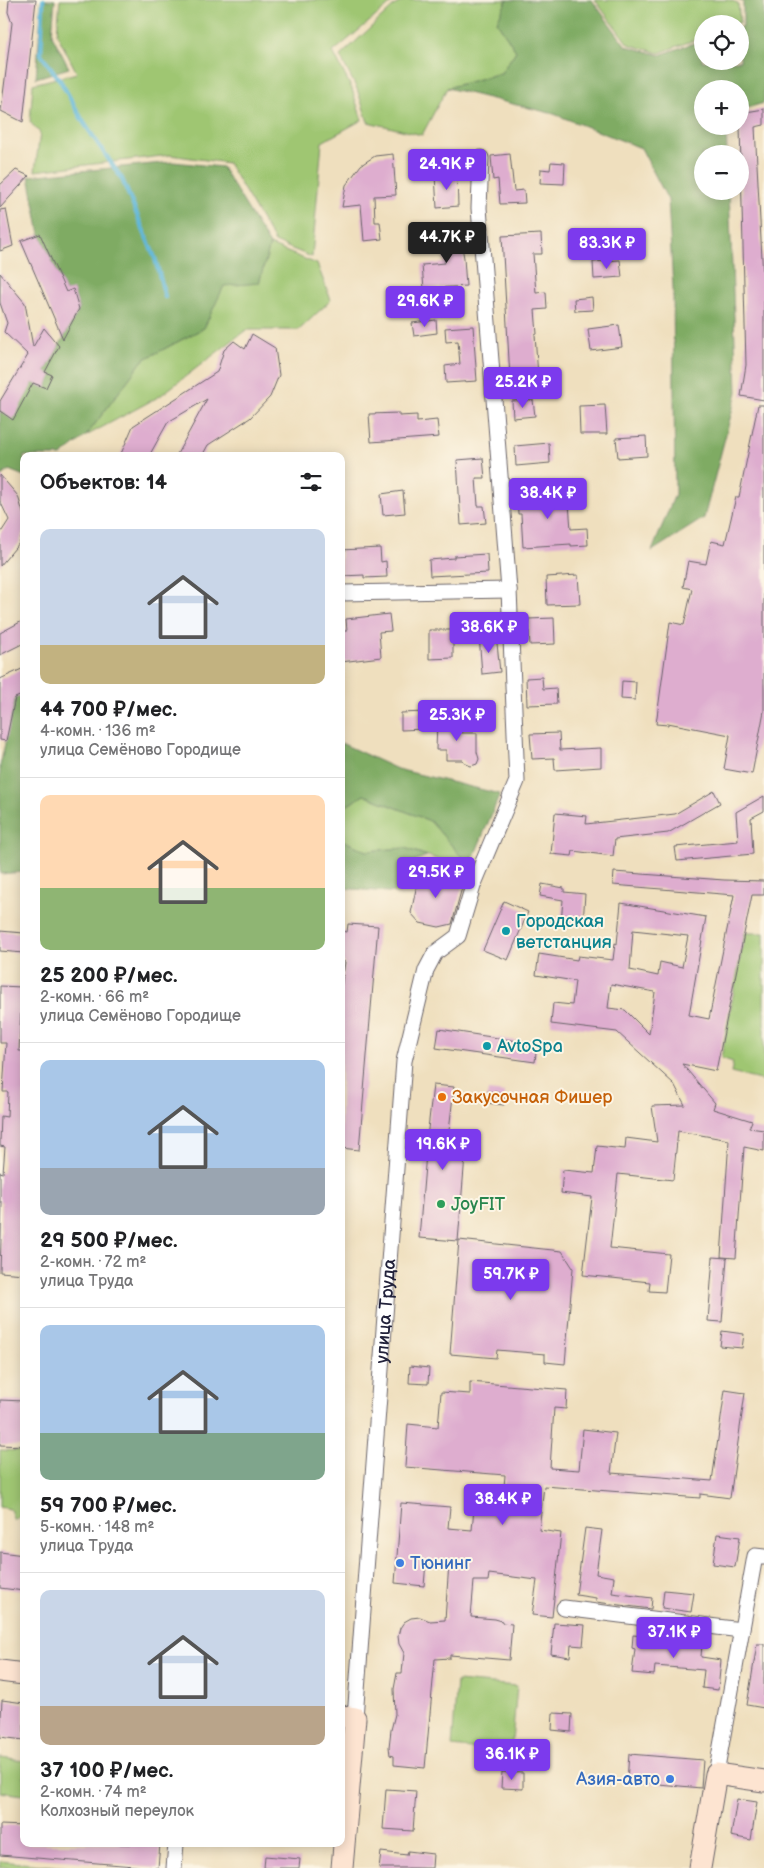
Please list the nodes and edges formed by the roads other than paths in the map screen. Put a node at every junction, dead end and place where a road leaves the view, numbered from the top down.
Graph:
1 (481, 158) dead end
2 (509, 590) junction
3 (345, 593) edge
4 (764, 1557) edge
5 (564, 1608) dead end
6 (741, 1630) junction
7 (0, 1671) edge
8 (20, 1674) edge
9 (348, 1717) edge
10 (716, 1774) junction
11 (764, 1781) edge
12 (345, 1792) edge
13 (176, 1847) edge
14 (343, 1847) edge
15 (174, 1868) edge
16 (342, 1868) edge
17 (700, 1868) edge

1 - 2 street
2 - 3 street
2 - 9 street, улица Труда
4 - 6 street
5 - 6 street
6 - 10 street
7 - 8 street
9 - 12 street, улица Труда
10 - 11 street
10 - 17 street
13 - 15 street
14 - 16 street, улица Труда

